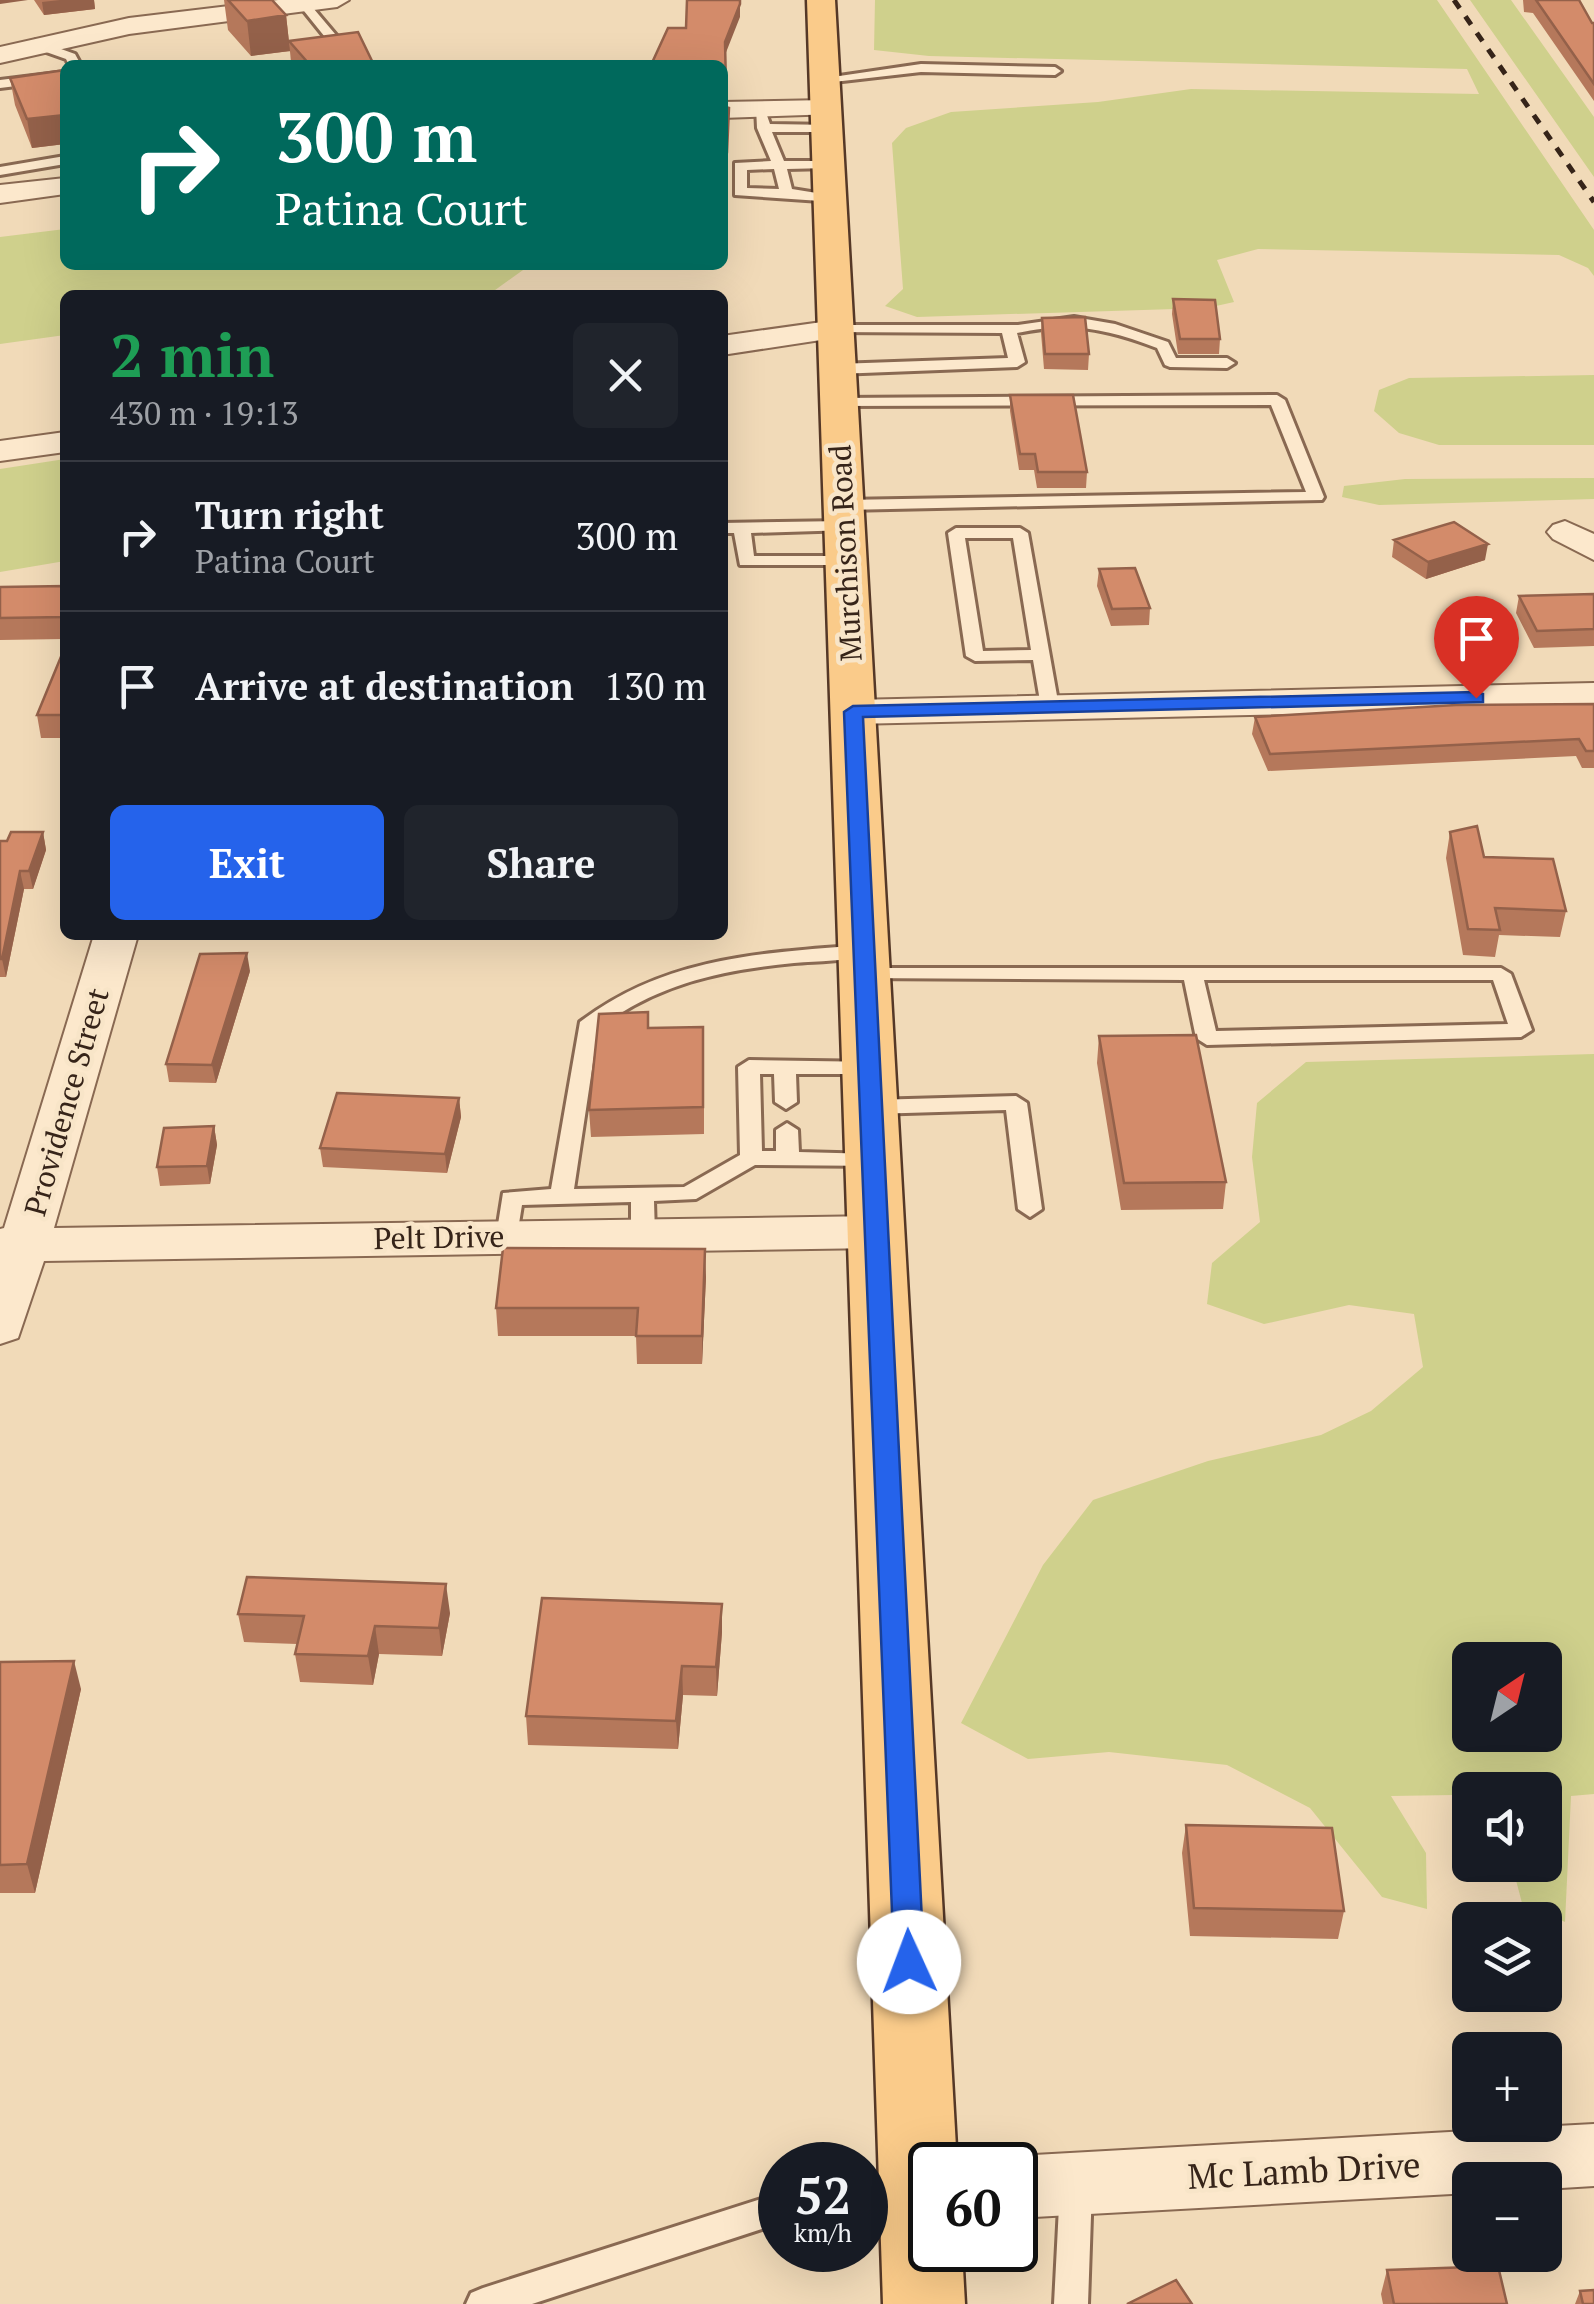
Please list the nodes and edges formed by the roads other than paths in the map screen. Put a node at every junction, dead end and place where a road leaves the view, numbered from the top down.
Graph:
1 (338, 0) edge
2 (821, 0) edge
3 (304, 4) junction
4 (36, 44) junction
5 (336, 44) edge
6 (0, 55) edge
7 (72, 60) edge
8 (1055, 71) dead end
9 (60, 77) edge
10 (0, 84) edge
11 (728, 111) edge
12 (762, 118) junction
13 (815, 148) junction
14 (60, 161) edge
15 (0, 171) edge
16 (60, 187) edge
17 (0, 194) edge
18 (906, 329) junction
19 (1008, 329) junction
20 (962, 339) dead end
21 (728, 347) edge
22 (1227, 363) dead end
23 (970, 364) junction
24 (837, 367) junction
25 (908, 367) junction
26 (60, 443) edge
27 (0, 452) edge
28 (728, 528) edge
29 (742, 528) junction
30 (844, 530) junction
31 (1041, 655) junction
32 (1594, 695) edge
33 (1050, 707) junction
34 (853, 712) junction
35 (114, 940) edge
36 (865, 962) junction
37 (1192, 976) junction
38 (785, 1067) junction
39 (871, 1087) junction
40 (786, 1102) dead end
41 (787, 1130) dead end
42 (751, 1158) junction
43 (788, 1159) junction
44 (874, 1161) junction
45 (561, 1196) junction
46 (1030, 1209) dead end
47 (642, 1215) junction
48 (877, 1232) junction
49 (508, 1237) junction
50 (12, 1244) edge
51 (0, 1326) edge
52 (1594, 2155) edge
53 (1045, 2186) edge
54 (905, 2194) edge
55 (758, 2215) edge
56 (483, 2304) edge
57 (924, 2304) edge
58 (1071, 2304) edge

1 - 3 street
2 - 13 main road, Murchison Road
3 - 4 street
3 - 5 lane
4 - 6 street
4 - 7 lane
8 - 13 lane
9 - 10 lane
11 - 12 street
12 - 13 street
12 - 13 lane
13 - 24 main road, Murchison Road
14 - 15 lane
16 - 17 street
18 - 19 lane
18 - 24 lane
18 - 25 lane
19 - 22 lane
19 - 23 lane
20 - 23 lane
21 - 24 street
23 - 25 lane
24 - 25 lane
24 - 30 main road, Murchison Road
24 - 30 lane
26 - 27 street
28 - 29 lane
29 - 30 lane
29 - 30 lane
30 - 34 main road, Murchison Road
31 - 31 lane
31 - 33 lane
32 - 33 street
33 - 34 street
34 - 36 main road, Murchison Road
35 - 50 street, Providence Street
36 - 37 lane
36 - 39 main road, Murchison Road
36 - 45 lane
37 - 37 lane
38 - 39 lane
38 - 40 lane
38 - 42 lane
39 - 44 main road, Murchison Road
39 - 46 lane
41 - 43 lane
42 - 43 lane
42 - 47 lane
43 - 44 lane
44 - 48 main road, Murchison Road
45 - 47 lane
45 - 49 lane
47 - 48 street, Pelt Drive
47 - 49 street, Pelt Drive
48 - 54 main road, Murchison Road
49 - 50 street, Pelt Drive
50 - 51 street, Providence Street
52 - 53 street, Mc Lamb Drive
53 - 58 lane
54 - 57 main road, Murchison Road
55 - 56 lane

